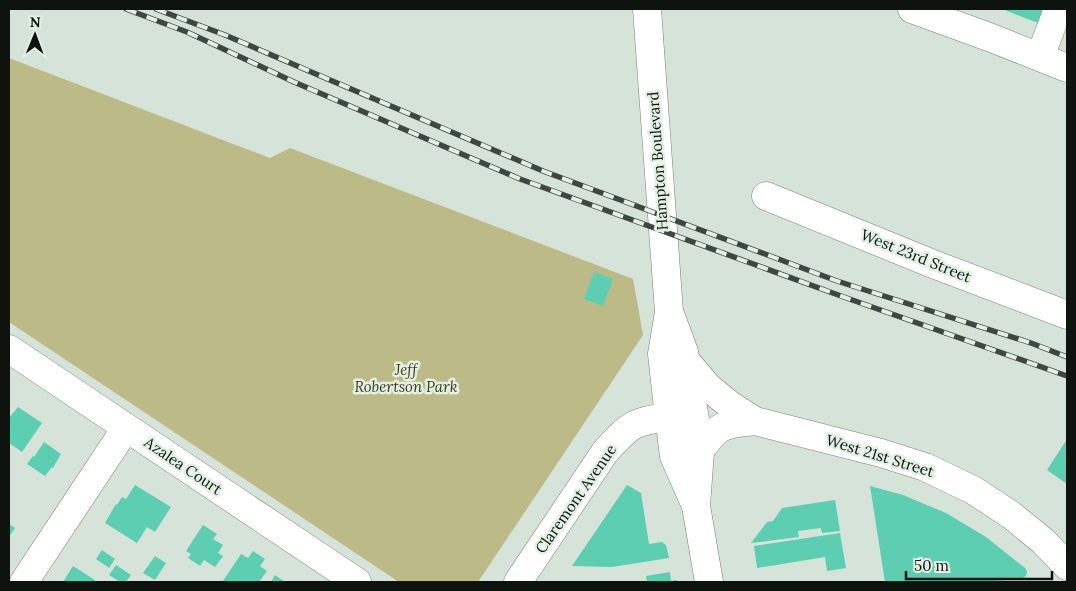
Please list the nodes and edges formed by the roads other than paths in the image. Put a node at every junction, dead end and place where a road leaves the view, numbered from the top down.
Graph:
1 (647, 9) edge
2 (912, 9) edge
3 (1058, 9) edge
4 (1040, 57) junction
5 (1067, 68) edge
6 (766, 196) dead end
7 (669, 312) junction
8 (1067, 315) edge
9 (9, 349) edge
10 (685, 360) junction
11 (669, 417) junction
12 (755, 421) junction
13 (126, 428) junction
14 (700, 451) junction
15 (696, 506) junction
16 (1067, 566) edge
17 (24, 582) edge
18 (357, 582) edge
19 (518, 582) edge
20 (709, 582) edge

1 - 7 street, Hampton Boulevard
2 - 4 street
3 - 4 street
4 - 5 street
6 - 8 street, West 23rd Street
7 - 10 street, Hampton Boulevard
7 - 11 street, Hampton Boulevard
9 - 13 street, Azalea Court
10 - 12 street, West 21st Street
10 - 14 street, Hampton Boulevard
11 - 15 street, Hampton Boulevard
11 - 19 street, Claremont Avenue
12 - 14 street, West 21st Street
12 - 16 street, West 21st Street
13 - 17 street
13 - 18 street, Azalea Court
14 - 15 street, Hampton Boulevard
15 - 20 street, Hampton Boulevard

